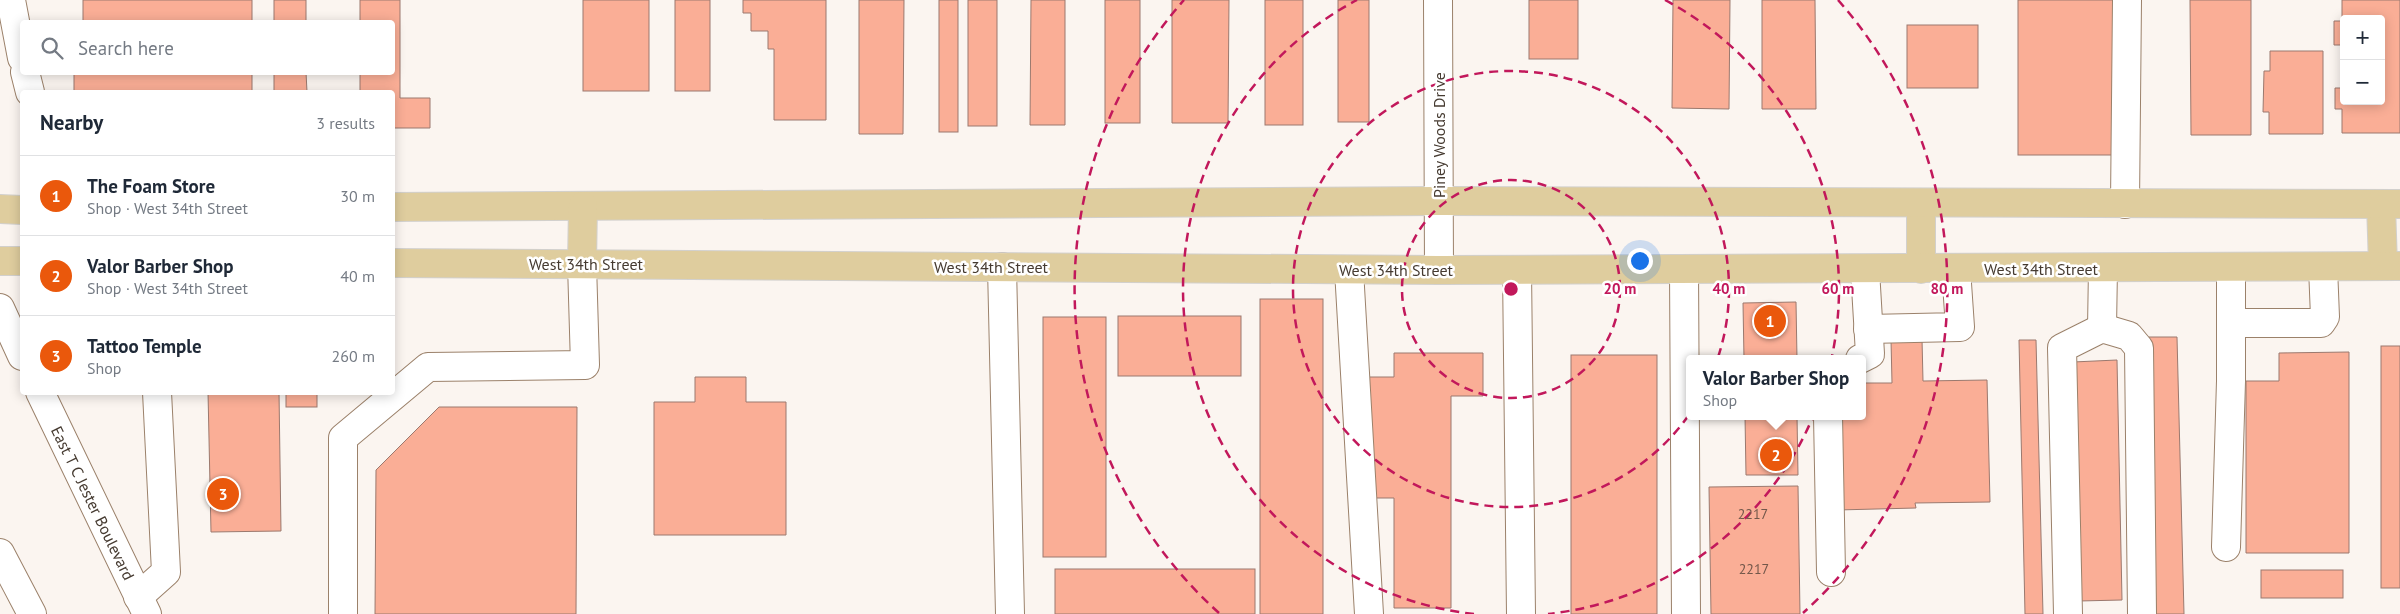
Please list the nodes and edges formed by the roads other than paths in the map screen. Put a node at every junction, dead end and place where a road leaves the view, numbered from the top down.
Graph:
1 (11, 0) edge
2 (1438, 0) edge
3 (2127, 0) edge
4 (20, 47) edge
5 (27, 75) edge
6 (30, 90) edge
7 (1439, 201) junction
8 (1921, 203) junction
9 (2125, 204) junction
10 (2391, 204) edge
11 (583, 206) junction
12 (395, 207) edge
13 (0, 208) edge
14 (20, 210) edge
15 (0, 261) edge
16 (20, 261) edge
17 (395, 263) edge
18 (582, 264) junction
19 (2391, 266) edge
20 (1002, 267) junction
21 (2230, 267) junction
22 (2323, 267) junction
23 (2103, 268) junction
24 (1921, 269) junction
25 (1956, 269) junction
26 (1349, 270) junction
27 (1439, 270) junction
28 (1517, 270) junction
29 (1684, 270) junction
30 (1865, 270) junction
31 (0, 308) edge
32 (2230, 323) junction
33 (2102, 328) junction
34 (1868, 329) junction
35 (20, 352) edge
36 (1866, 356) edge
37 (41, 395) edge
38 (157, 395) edge
39 (395, 395) edge
40 (395, 395) edge
41 (1828, 420) edge
42 (2226, 547) dead end
43 (0, 553) edge
44 (1831, 572) dead end
45 (142, 606) edge
46 (32, 614) edge
47 (344, 614) edge
48 (1010, 614) edge
49 (1368, 614) edge
50 (1520, 614) edge
51 (1686, 614) edge
52 (2068, 614) edge
53 (2142, 614) edge

1 - 4 street
2 - 7 street, Piney Woods Drive
3 - 9 street
5 - 6 street
7 - 8 main road
7 - 11 main road
7 - 27 street, Piney Woods Drive
8 - 9 main road
8 - 24 main road
9 - 10 main road
10 - 19 main road
11 - 12 main road
11 - 18 main road
13 - 14 main road
15 - 16 main road
17 - 18 main road, West 34th Street
18 - 20 main road, West 34th Street
18 - 40 street
19 - 22 main road, West 34th Street
20 - 26 main road, West 34th Street
20 - 48 street
21 - 22 main road, West 34th Street
21 - 23 main road, West 34th Street
21 - 32 street
22 - 32 street
23 - 25 main road, West 34th Street
23 - 33 street
24 - 25 main road, West 34th Street
24 - 30 main road, West 34th Street
25 - 34 street
26 - 27 main road, West 34th Street
26 - 49 street
27 - 28 main road, West 34th Street
28 - 29 main road, West 34th Street
28 - 50 street
29 - 30 main road, West 34th Street
29 - 51 street
30 - 34 street
31 - 35 street
32 - 42 street
33 - 52 street
33 - 53 street
34 - 36 street
37 - 45 street, East T C Jester Boulevard
38 - 45 street
39 - 47 street
41 - 44 street
43 - 46 street

